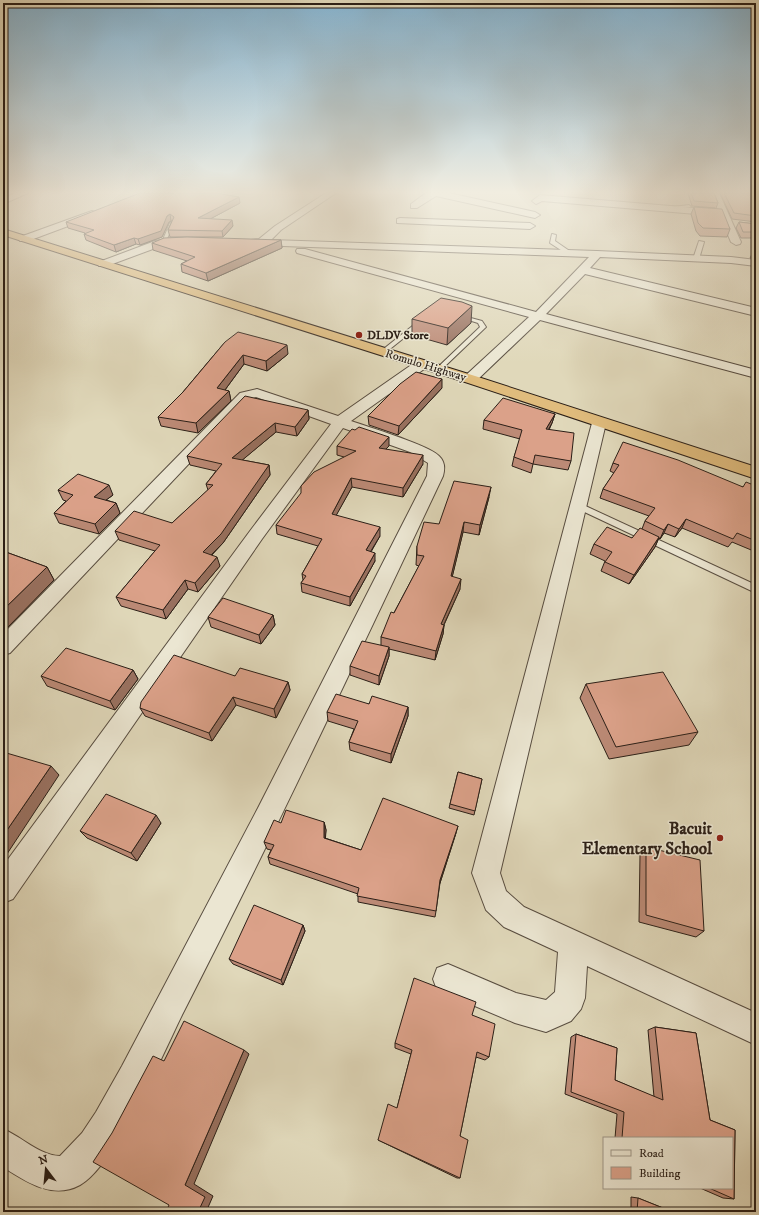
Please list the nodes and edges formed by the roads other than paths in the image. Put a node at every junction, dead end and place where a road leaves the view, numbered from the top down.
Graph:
1 (60, 250) edge
2 (141, 250) edge
3 (295, 250) edge
4 (549, 250) edge
5 (564, 250) edge
6 (699, 250) edge
7 (569, 253) junction
8 (597, 254) junction
9 (696, 259) junction
10 (756, 263) edge
11 (103, 264) junction
12 (583, 270) junction
13 (756, 312) edge
14 (454, 313) edge
15 (538, 316) junction
16 (427, 317) edge
17 (383, 352) junction
18 (431, 367) junction
19 (756, 374) edge
20 (470, 379) junction
21 (341, 422) junction
22 (599, 422) junction
23 (756, 473) edge
24 (579, 506) junction
25 (756, 589) edge
26 (3, 647) edge
27 (3, 889) edge
28 (573, 944) junction
29 (448, 979) dead end
30 (756, 1028) edge
31 (3, 1146) edge

1 - 11 highway, Romulo Highway
2 - 11 street
3 - 15 street
4 - 7 street
5 - 7 lane
6 - 9 lane
7 - 8 street
8 - 9 street
8 - 12 street
9 - 10 street
11 - 17 highway, Romulo Highway
12 - 13 street
12 - 15 street
14 - 18 lane
15 - 19 street
15 - 20 street
16 - 17 lane
17 - 18 highway, Romulo Highway
18 - 20 highway, Romulo Highway
18 - 21 street
20 - 22 highway, Romulo Highway
21 - 26 street
21 - 27 street
21 - 31 street
22 - 23 highway, Romulo Highway
22 - 24 street
24 - 25 lane
24 - 28 street
28 - 29 street
28 - 30 street

